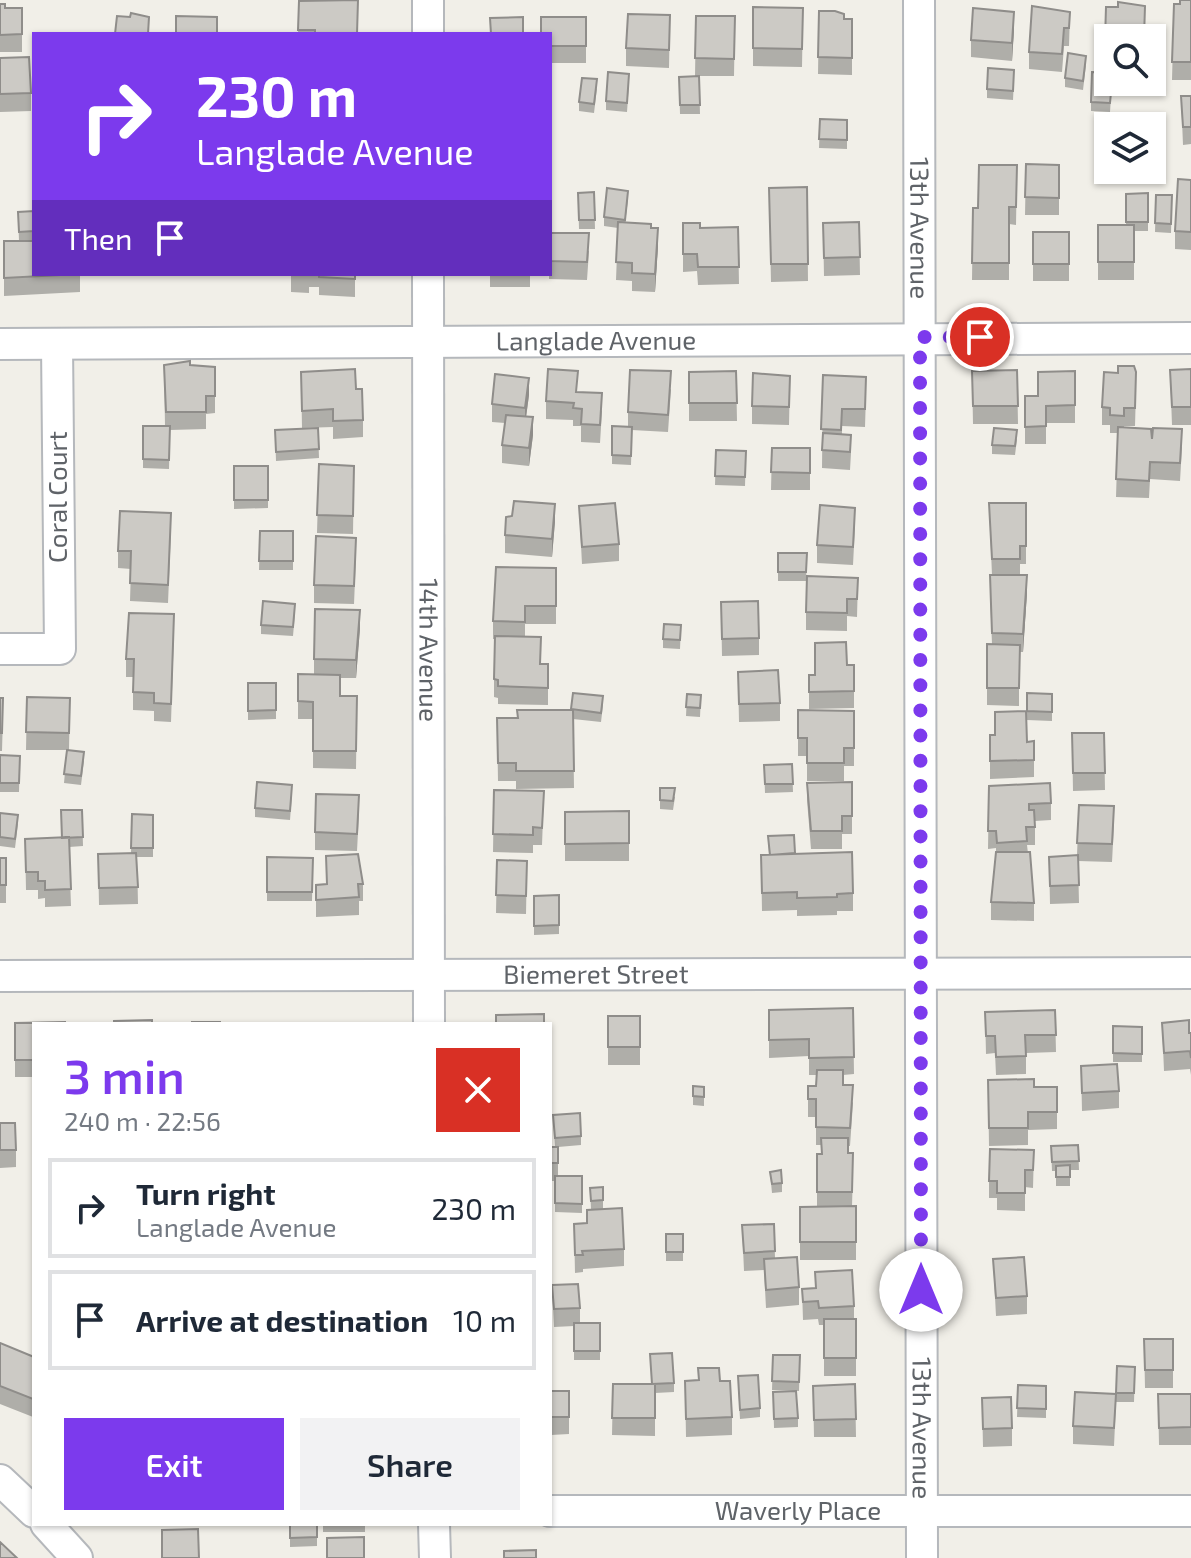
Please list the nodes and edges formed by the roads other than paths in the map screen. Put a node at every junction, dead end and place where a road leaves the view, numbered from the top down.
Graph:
1 (428, 0) edge
2 (919, 0) edge
3 (428, 32) edge
4 (428, 276) edge
5 (920, 337) junction
6 (1191, 338) edge
7 (428, 342) junction
8 (0, 344) edge
9 (57, 344) junction
10 (0, 649) edge
11 (1191, 973) edge
12 (920, 974) junction
13 (429, 975) junction
14 (0, 976) edge
15 (429, 1022) edge
16 (0, 1480) edge
17 (32, 1510) edge
18 (552, 1511) edge
19 (922, 1511) junction
20 (1191, 1511) edge
21 (48, 1526) edge
22 (434, 1526) edge
23 (77, 1558) edge
24 (435, 1558) edge
25 (922, 1558) edge

1 - 3 street
2 - 5 street, 13th Avenue
4 - 7 street, 14th Avenue
5 - 6 street, Langlade Avenue
5 - 7 street, Langlade Avenue
5 - 12 street, 13th Avenue
7 - 9 street, Langlade Avenue
7 - 13 street, 14th Avenue
8 - 9 street, Langlade Avenue
9 - 10 street, Coral Court
11 - 12 street, Biemeret Street
12 - 13 street, Biemeret Street
12 - 19 street, 13th Avenue
13 - 14 street, Biemeret Street
13 - 15 street, 14th Avenue
16 - 17 street
18 - 19 street, Waverly Place
19 - 20 street, Waverly Place
19 - 25 street, 13th Avenue
21 - 23 street
22 - 24 street

